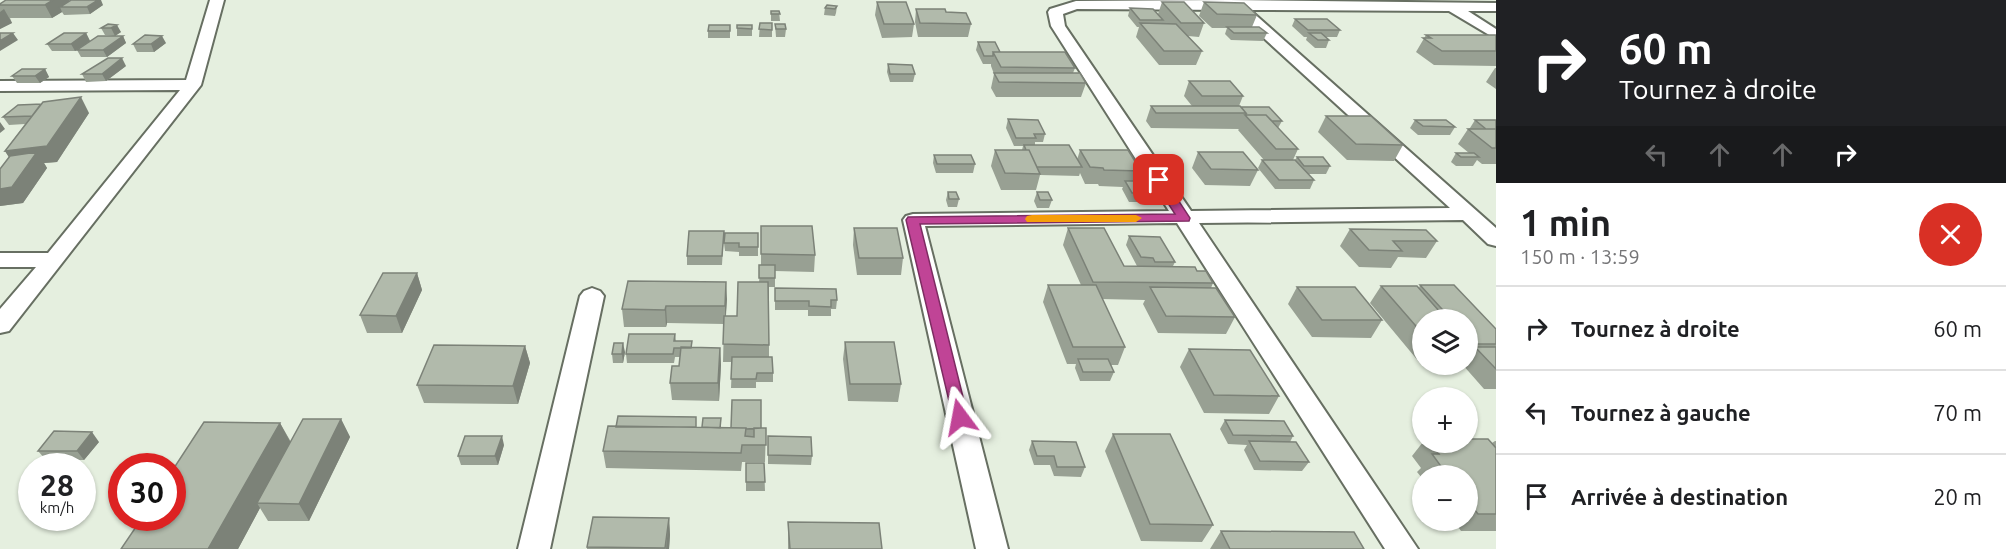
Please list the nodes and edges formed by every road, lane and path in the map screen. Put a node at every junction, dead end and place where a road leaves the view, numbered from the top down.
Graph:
1 (217, 0) edge
2 (1234, 4) edge
3 (1447, 4) edge
4 (1496, 8) edge
5 (1496, 35) edge
6 (193, 85) junction
7 (0, 86) edge
8 (1467, 214) junction
9 (1184, 218) junction
10 (1496, 239) edge
11 (0, 260) edge
12 (54, 260) junction
13 (592, 296) dead end
14 (0, 325) edge
15 (534, 549) edge
16 (992, 549) edge
17 (1402, 549) edge

1 - 6 street
2 - 3 street
2 - 8 street
2 - 9 street
3 - 4 street
3 - 5 street
6 - 7 street
6 - 12 street
8 - 9 street
8 - 10 street
9 - 16 street
9 - 17 street
11 - 12 street
12 - 14 street
13 - 15 street

